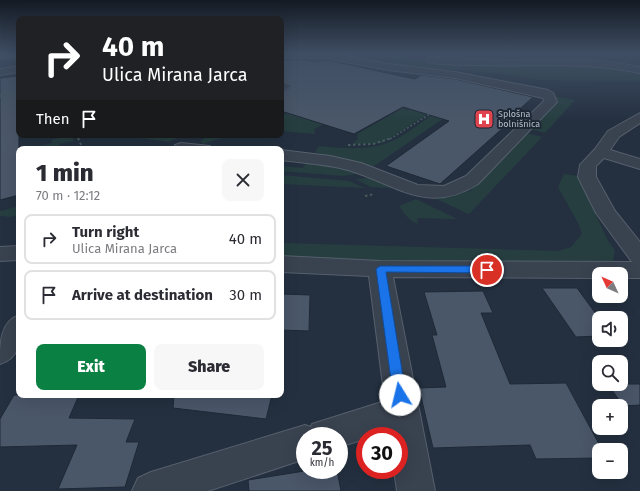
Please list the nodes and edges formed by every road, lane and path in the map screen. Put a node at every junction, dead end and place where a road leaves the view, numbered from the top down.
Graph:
1 (460, 77) edge
2 (16, 93) edge
3 (0, 96) edge
4 (430, 114) dead end
5 (640, 117) edge
6 (192, 138) edge
7 (347, 145) dead end
8 (182, 146) edge
9 (601, 152) junction
10 (284, 155) edge
11 (640, 164) edge
12 (16, 253) edge
13 (0, 254) edge
14 (640, 257) edge
15 (284, 264) edge
16 (380, 269) junction
17 (640, 270) edge
18 (16, 329) edge
19 (0, 352) edge
20 (402, 411) junction
21 (348, 428) edge
22 (296, 445) edge
23 (151, 491) edge
24 (416, 491) edge

1 - 10 street
2 - 3 path
4 - 7 path
5 - 9 street
6 - 8 street
9 - 11 street
9 - 14 street
12 - 13 street
15 - 16 street
16 - 17 street
16 - 20 street
18 - 19 street
20 - 21 street
20 - 24 street
22 - 23 street

